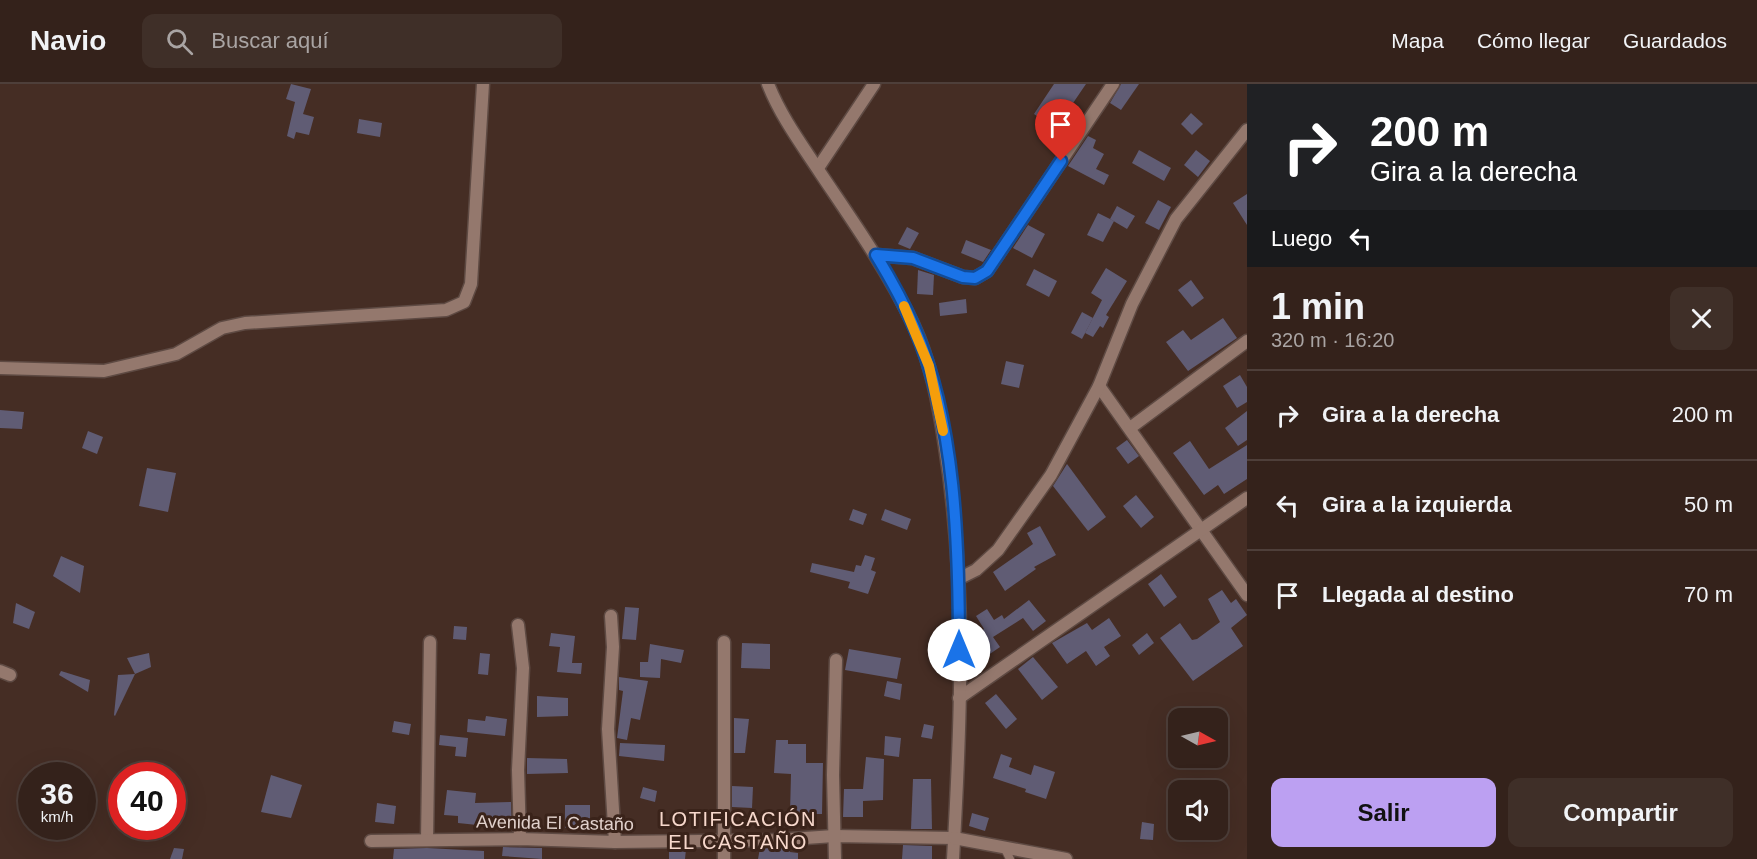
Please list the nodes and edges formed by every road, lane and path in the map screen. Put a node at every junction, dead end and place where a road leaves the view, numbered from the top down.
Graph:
1 (483, 84) edge
2 (768, 84) edge
3 (874, 84) edge
4 (1113, 84) edge
5 (1247, 130) edge
6 (818, 168) junction
7 (876, 255) junction
8 (1247, 341) edge
9 (0, 368) edge
10 (1099, 386) junction
11 (1130, 428) junction
12 (1247, 498) edge
13 (1200, 530) junction
14 (960, 578) junction
15 (1247, 595) edge
16 (611, 615) dead end
17 (518, 625) dead end
18 (430, 642) dead end
19 (724, 642) dead end
20 (836, 660) dead end
21 (959, 698) junction
22 (834, 836) junction
23 (954, 838) junction
24 (520, 839) junction
25 (427, 840) junction
26 (371, 841) dead end
27 (724, 841) junction
28 (615, 842) junction
29 (1007, 853) edge
30 (724, 859) edge
31 (835, 859) edge
32 (953, 859) edge
33 (1066, 859) edge

1 - 9 street
2 - 6 street
3 - 6 street
4 - 7 street
5 - 10 street
6 - 7 street
7 - 14 street
8 - 11 street
10 - 11 street
10 - 14 street
11 - 13 street
12 - 13 street
13 - 15 street
13 - 21 street
14 - 21 street
16 - 28 street
17 - 24 street
18 - 25 street
19 - 27 street
20 - 22 street
21 - 23 street
22 - 23 street, Avenida El Castaño
22 - 27 street, Avenida El Castaño
22 - 31 street
23 - 29 street, Avenida El Castaño
23 - 32 street
24 - 25 street, Avenida El Castaño
24 - 28 street, Avenida El Castaño
25 - 26 street, Avenida El Castaño
27 - 28 street, Avenida El Castaño
27 - 30 street
29 - 33 street, Avenida El Castaño

